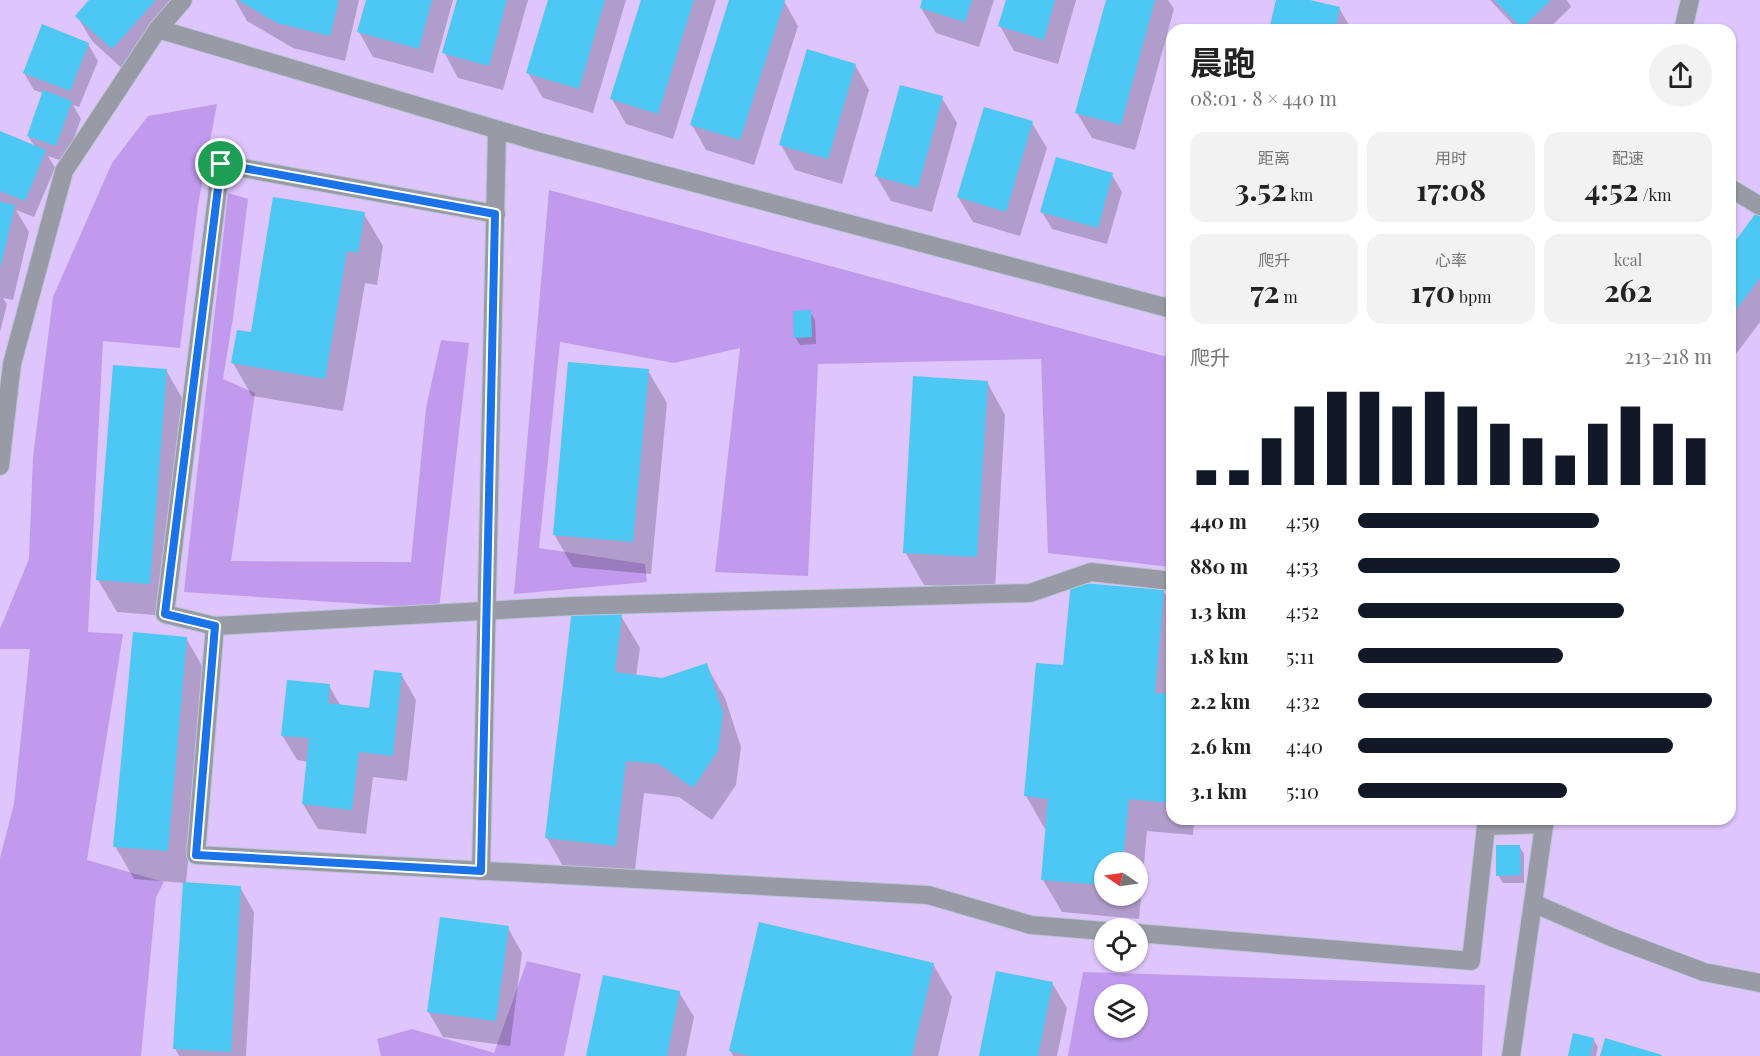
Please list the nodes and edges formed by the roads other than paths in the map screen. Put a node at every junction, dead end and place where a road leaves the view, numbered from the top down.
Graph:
1 (183, 0) edge
2 (1690, 0) edge
3 (1684, 24) edge
4 (158, 29) junction
5 (497, 130) junction
6 (1736, 192) edge
7 (1760, 206) edge
8 (495, 214) junction
9 (1166, 307) edge
10 (0, 466) edge
11 (1166, 580) edge
12 (487, 610) junction
13 (215, 626) junction
14 (1486, 825) edge
15 (1545, 825) edge
16 (481, 871) junction
17 (1533, 903) junction
18 (1094, 930) edge
19 (1148, 934) edge
20 (1760, 983) edge
21 (1511, 1056) edge

1 - 4 street
2 - 3 street
4 - 5 street
4 - 10 street
5 - 8 street
5 - 9 street
6 - 7 street
8 - 12 street
8 - 13 street
11 - 12 street
12 - 13 street
12 - 16 street
13 - 16 street
14 - 19 street
15 - 17 street
16 - 18 street
17 - 20 street
17 - 21 street

